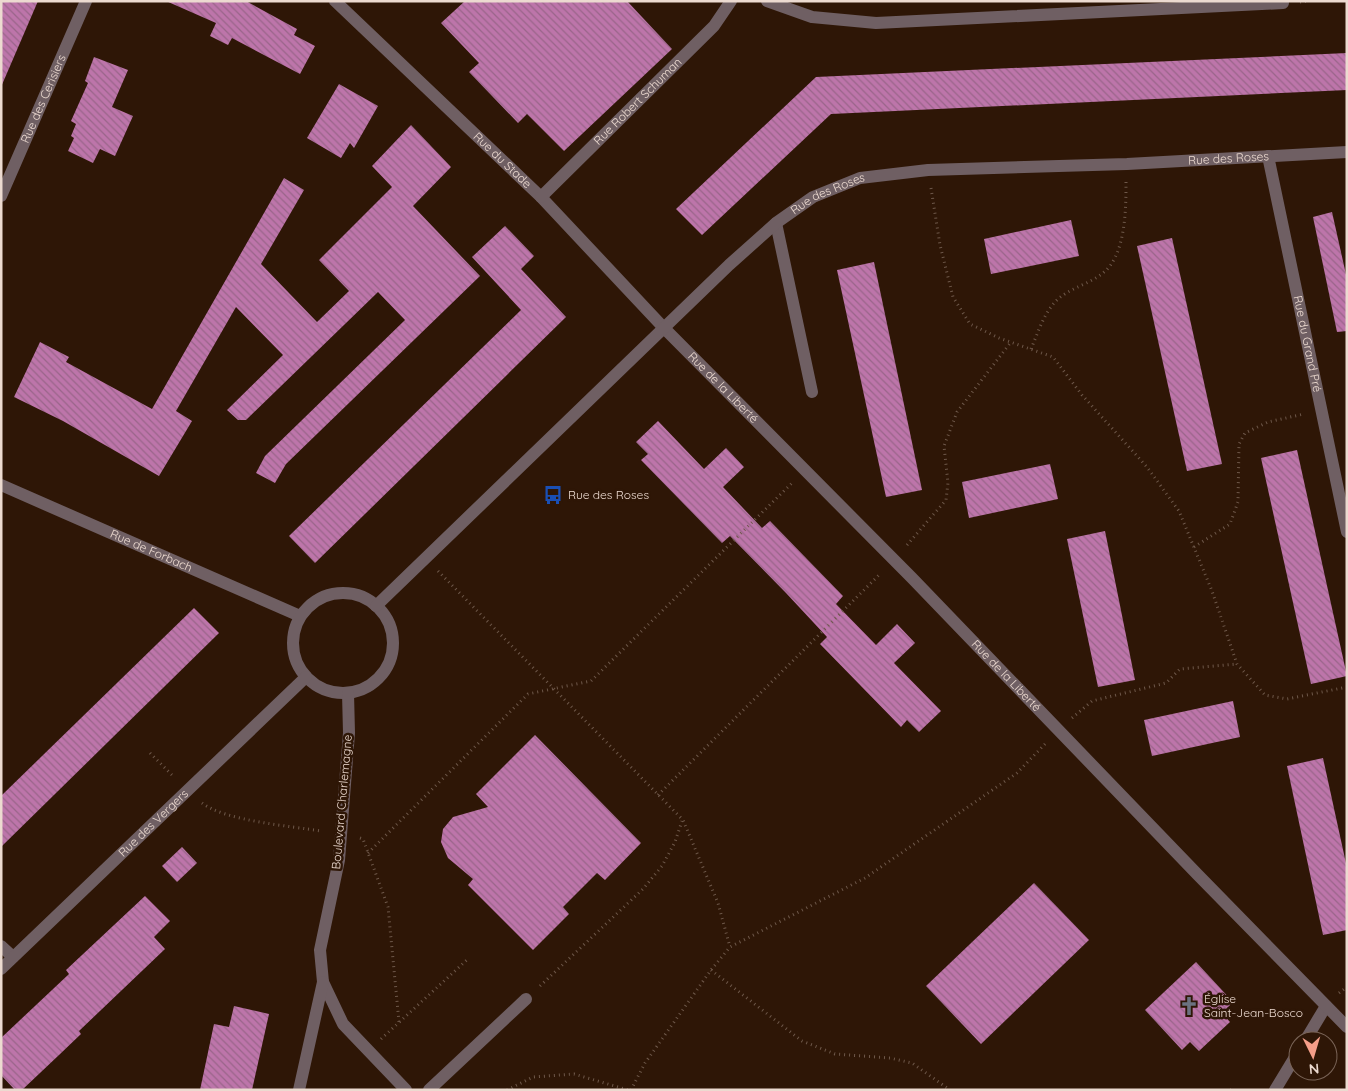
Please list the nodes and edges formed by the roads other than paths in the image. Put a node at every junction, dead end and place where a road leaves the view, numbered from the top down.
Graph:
1 (86, 1) edge
2 (335, 1) edge
3 (731, 1) edge
4 (767, 1) edge
5 (1283, 3) dead end
6 (1347, 152) edge
7 (1268, 156) junction
8 (1, 196) edge
9 (541, 197) junction
10 (776, 224) junction
11 (663, 327) junction
12 (812, 392) dead end
13 (1, 484) edge
14 (1347, 532) edge
15 (376, 606) junction
16 (300, 616) junction
17 (306, 677) junction
18 (348, 693) junction
19 (1, 946) edge
20 (13, 957) junction
21 (1, 969) edge
22 (323, 982) junction
23 (526, 999) road end
24 (1326, 1006) junction
25 (1347, 1026) edge
26 (1311, 1031) edge
27 (1288, 1069) edge
28 (299, 1090) edge
29 (406, 1090) edge
30 (429, 1090) edge
31 (1275, 1090) edge

1 - 8 street, Rue des Cerisiers
2 - 9 street, Rue du Stade
3 - 9 street, Rue Robert Schuman
4 - 5 street
6 - 7 street, Rue des Roses
7 - 10 street, Rue des Roses
7 - 14 street, Rue du Grand Pré
9 - 11 street, Rue du Stade
10 - 11 street, Rue des Roses
10 - 12 street
11 - 15 street, Rue des Roses
11 - 24 street, Rue de la Liberté
13 - 16 street, Rue de Forbach
15 - 16 street
15 - 18 street
16 - 17 street
17 - 18 street
17 - 20 street, Rue des Vergers
18 - 22 street, Boulevard Charlemagne
19 - 20 street
20 - 21 street, Rue des Vergers
22 - 28 street
22 - 29 street, Boulevard Charlemagne
23 - 30 street
24 - 25 street, Rue de la Liberté
24 - 26 street
27 - 31 street

